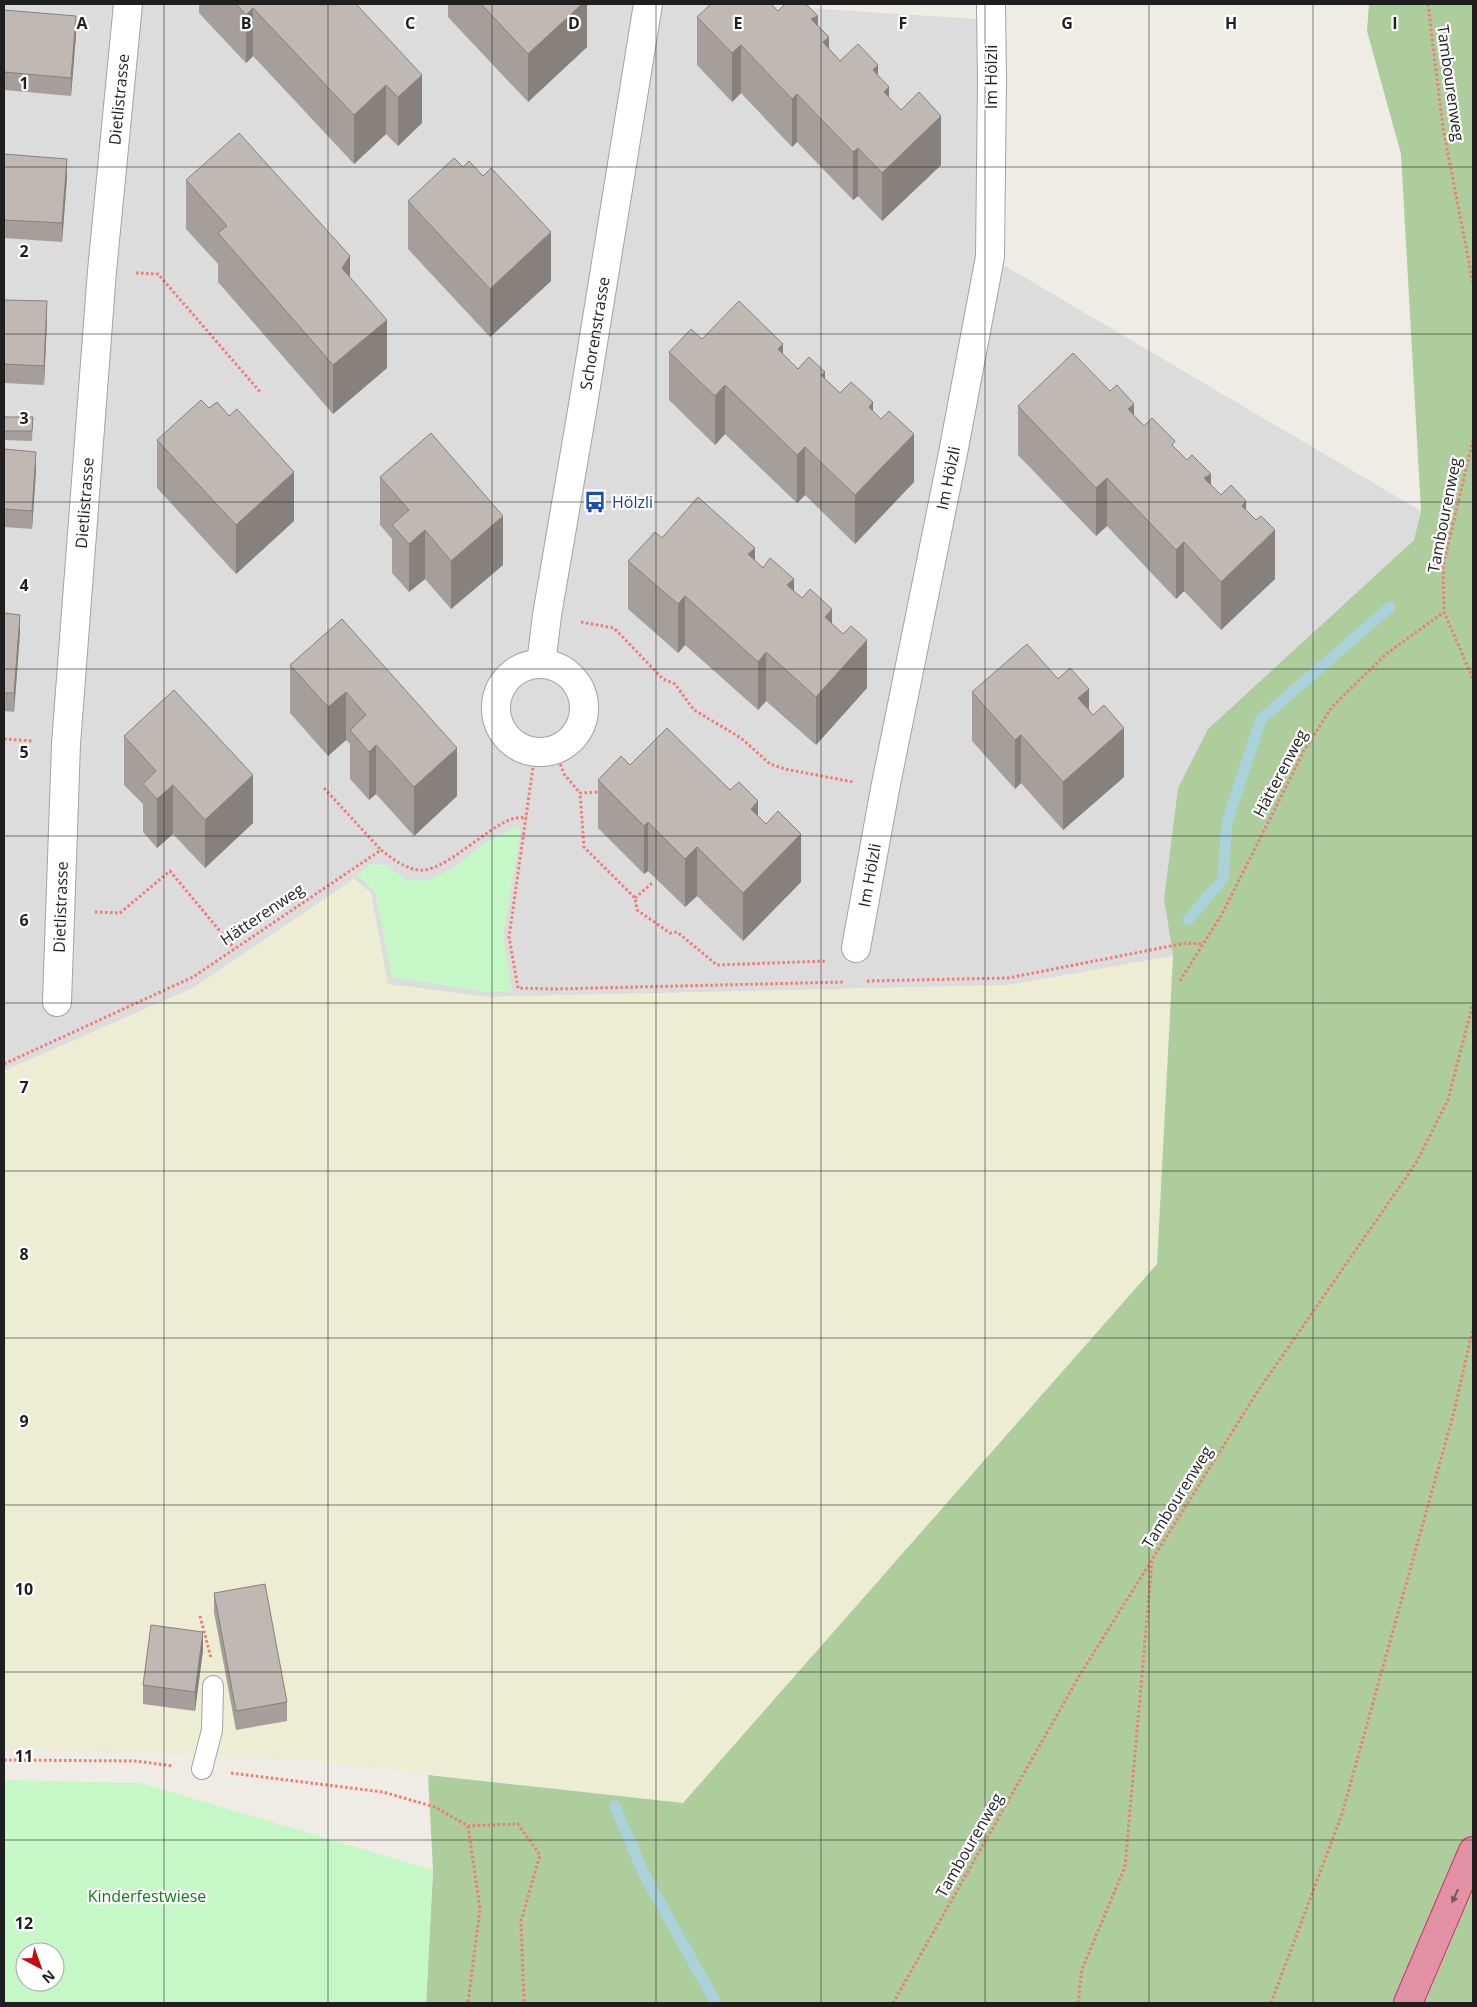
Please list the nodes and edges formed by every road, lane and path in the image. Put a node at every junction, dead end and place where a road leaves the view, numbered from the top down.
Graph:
1 (128, 4) edge
2 (648, 4) edge
3 (990, 4) edge
4 (1428, 4) edge
5 (130, 272) dead end
6 (1473, 283) edge
7 (260, 393) dead end
8 (1473, 440) edge
9 (1444, 612) junction
10 (593, 624) dead end
11 (541, 664) junction
12 (1473, 679) edge
13 (545, 751) junction
14 (849, 781) dead end
15 (324, 788) dead end
16 (605, 792) dead end
17 (580, 793) junction
18 (527, 817) junction
19 (381, 850) junction
20 (652, 883) dead end
21 (635, 898) junction
22 (100, 912) dead end
23 (1202, 944) junction
24 (234, 948) junction
25 (856, 948) dead end
26 (823, 962) dead end
27 (1180, 981) dead end
28 (848, 982) dead end
29 (857, 982) dead end
30 (57, 1002) dead end
31 (1473, 1004) edge
32 (4, 1064) edge
33 (1473, 1328) edge
34 (1152, 1560) junction
35 (200, 1616) dead end
36 (213, 1686) joint
37 (202, 1769) dead end
38 (383, 1792) dead end
39 (468, 1826) junction
40 (1473, 1851) edge
41 (468, 2003) edge
42 (524, 2003) edge
43 (894, 2003) edge
44 (1078, 2003) edge
45 (1271, 2003) edge
46 (1408, 2003) edge

1 - 30 street, Dietlistrasse
2 - 11 street, Schorenstrasse
3 - 25 street, Im Hölzli
4 - 6 path, Tambourenweg
5 - 7 path
8 - 9 path, Tambourenweg
9 - 12 path, Tambourenweg
9 - 23 path, Hätterenweg
10 - 14 path
11 - 13 street
11 - 13 street
13 - 17 path
13 - 18 path
15 - 19 path
16 - 17 path
17 - 21 path
18 - 19 path
18 - 28 path
19 - 24 path, Hätterenweg
20 - 21 path
21 - 26 path
22 - 24 path
23 - 27 path, Hätterenweg
23 - 29 path
24 - 32 path, Hätterenweg
31 - 34 path, Tambourenweg
33 - 45 path
34 - 43 path, Tambourenweg
34 - 44 path
35 - 36 path
36 - 37 lane
38 - 39 path
39 - 41 path
39 - 42 path
40 -> 46 highway

